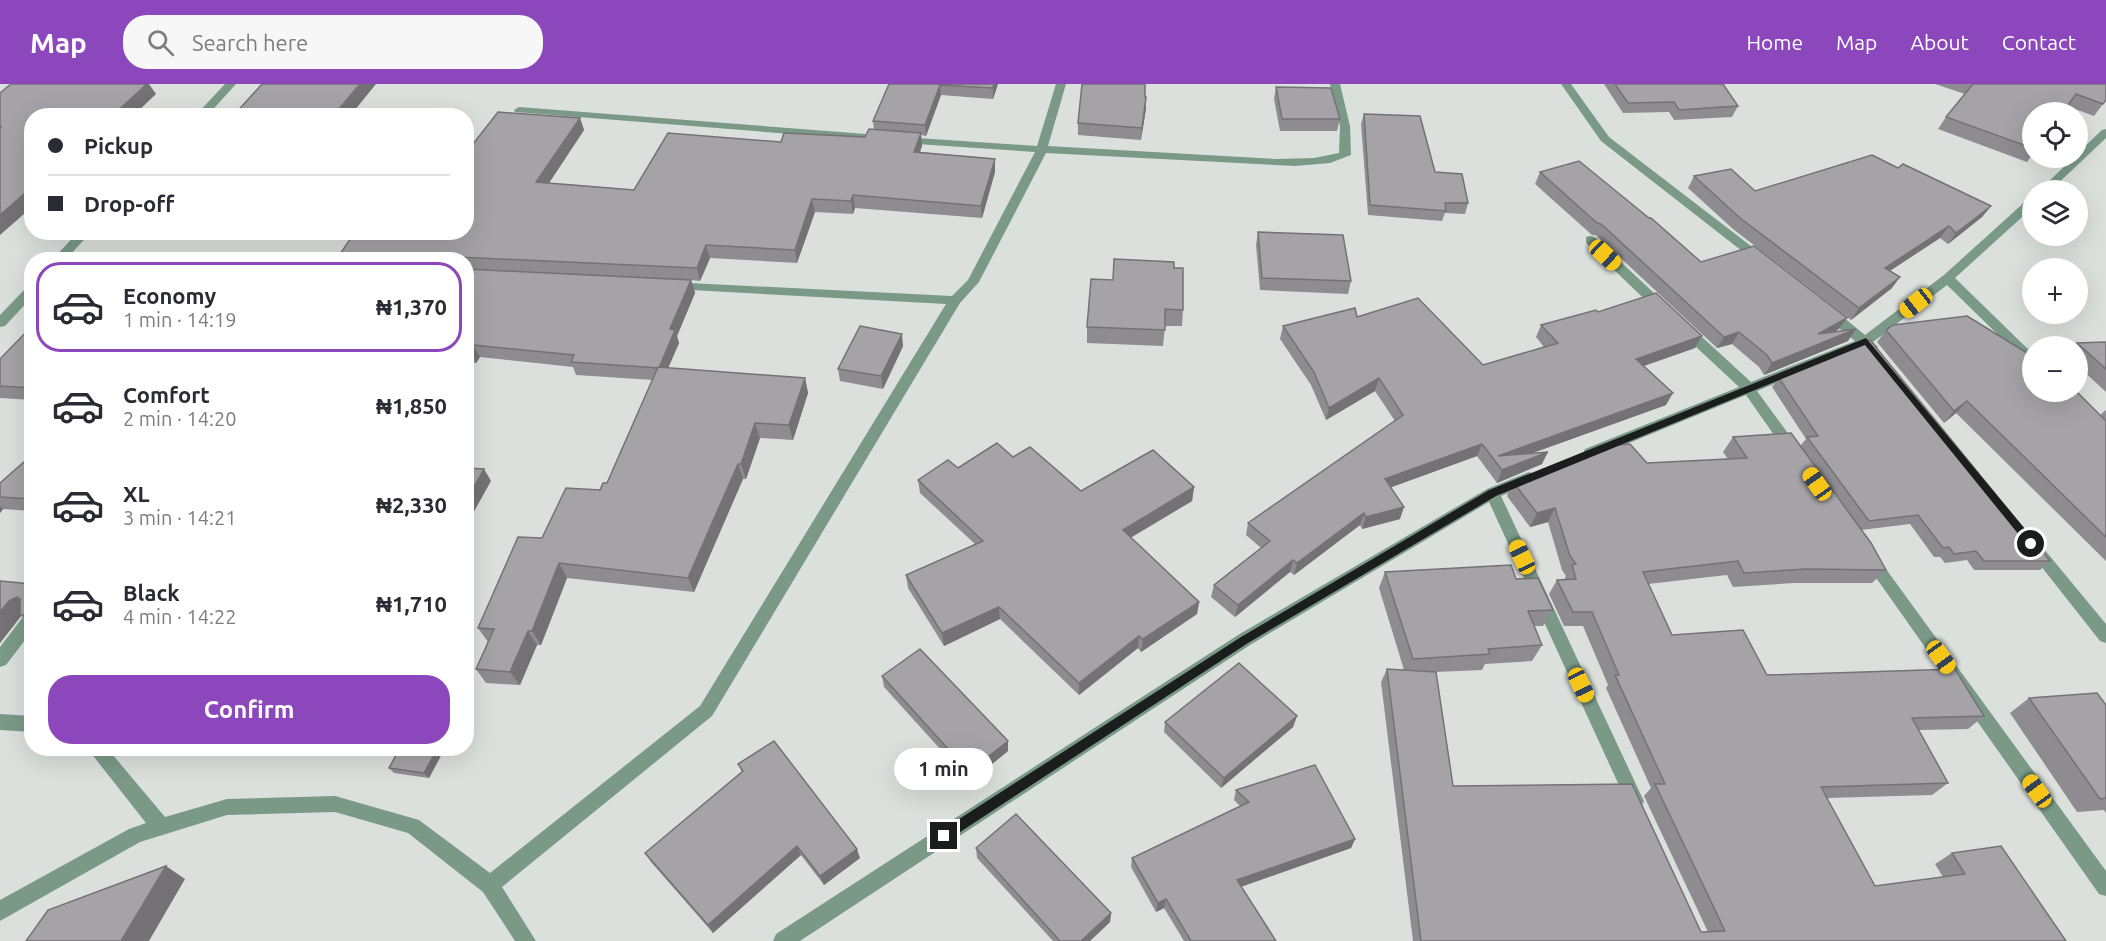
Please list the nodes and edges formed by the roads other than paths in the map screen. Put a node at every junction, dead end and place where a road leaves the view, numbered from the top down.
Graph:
1 (231, 84) edge
2 (1061, 84) edge
3 (1335, 84) edge
4 (1566, 84) edge
5 (208, 108) edge
6 (519, 111) edge
7 (2106, 132) edge
8 (1041, 151) junction
9 (2056, 180) edge
10 (2022, 211) edge
11 (77, 240) edge
12 (1590, 240) dead end
13 (66, 252) edge
14 (1773, 269) edge
15 (1948, 278) junction
16 (657, 285) edge
17 (24, 298) edge
18 (955, 300) junction
19 (1820, 305) edge
20 (0, 323) edge
21 (1866, 341) junction
22 (2022, 350) edge
23 (1881, 360) edge
24 (1748, 388) junction
25 (1577, 458) edge
26 (1803, 465) edge
27 (1545, 471) edge
28 (1492, 493) junction
29 (2024, 534) edge
30 (1858, 542) edge
31 (24, 628) edge
32 (2106, 636) edge
33 (0, 660) edge
34 (0, 722) edge
35 (24, 724) edge
36 (103, 756) edge
37 (1641, 813) edge
38 (161, 827) junction
39 (490, 885) junction
40 (2106, 886) edge
41 (0, 911) edge
42 (526, 941) edge
43 (783, 941) edge

1 - 5 street
2 - 8 street
3 - 8 street
4 - 14 street
6 - 8 street
7 - 9 street
8 - 18 street
10 - 15 street
11 - 13 street
12 - 24 street
15 - 21 street
15 - 22 street
16 - 18 street
17 - 20 street
18 - 39 street
19 - 21 street
21 - 23 street
21 - 24 street
24 - 25 street
24 - 26 street
27 - 28 street
28 - 37 street
28 - 43 street
29 - 32 street
30 - 40 street
31 - 33 street
34 - 35 street
36 - 38 street
38 - 39 street
38 - 41 street
39 - 42 street

